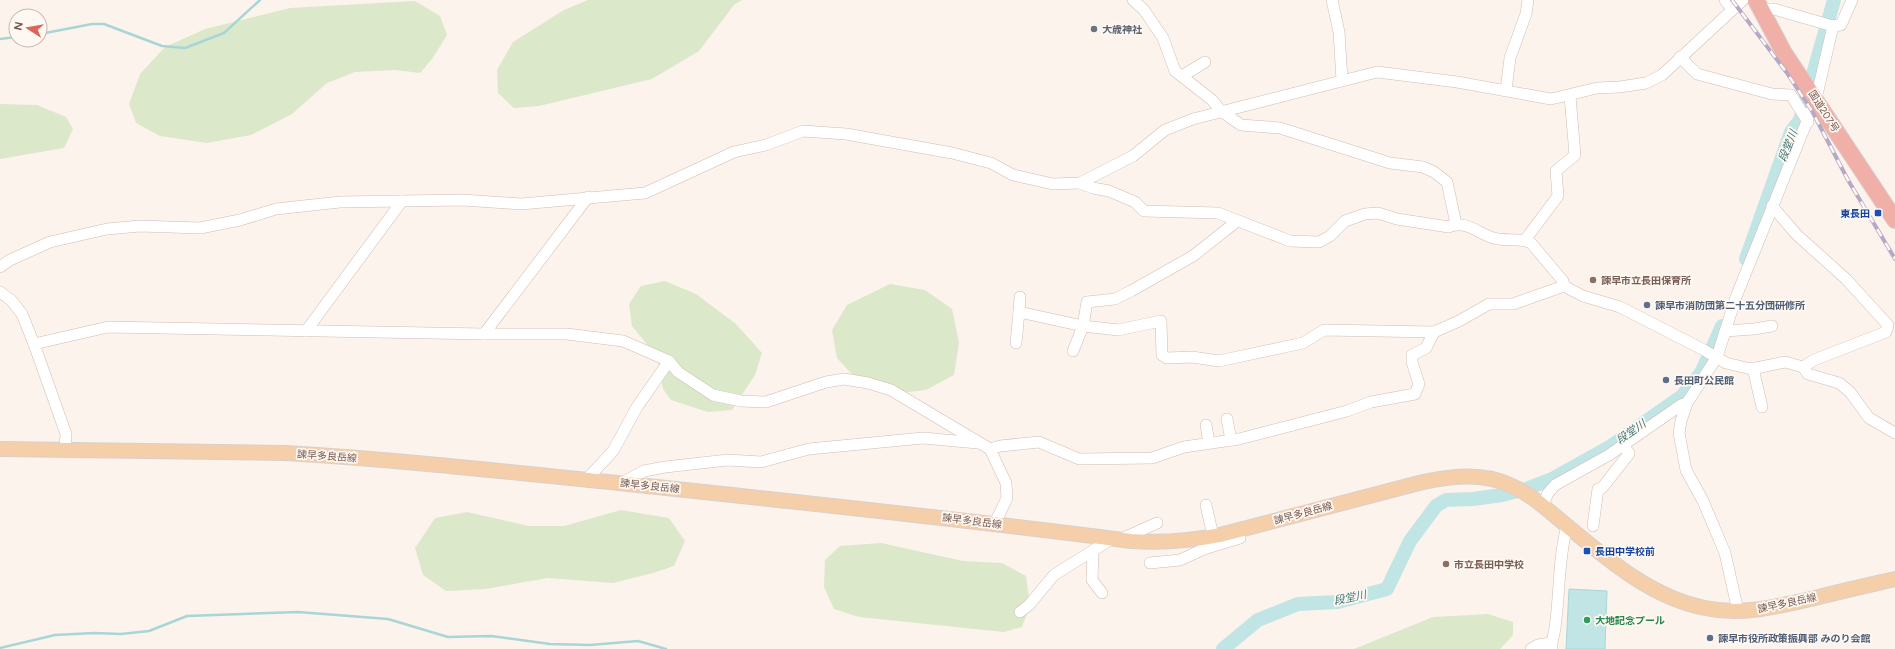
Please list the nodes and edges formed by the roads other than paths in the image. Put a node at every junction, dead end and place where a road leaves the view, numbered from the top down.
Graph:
1 (1133, 0) edge
2 (1332, 0) edge
3 (1528, 0) edge
4 (1743, 0) edge
5 (1852, 0) edge
6 (1728, 4) edge
7 (1767, 4) edge
8 (1833, 26) junction
9 (1680, 58) junction
10 (1205, 62) dead end
11 (1182, 76) junction
12 (1342, 80) junction
13 (1506, 90) junction
14 (1570, 96) junction
15 (1815, 97) junction
16 (1221, 111) junction
17 (1808, 122) junction
18 (1080, 182) junction
19 (588, 197) junction
20 (402, 201) junction
21 (1772, 206) junction
22 (1895, 220) edge
23 (1236, 222) junction
24 (1456, 224) junction
25 (1525, 240) junction
26 (0, 267) edge
27 (1564, 286) junction
28 (0, 292) edge
29 (1020, 296) dead end
30 (1019, 312) junction
31 (1083, 326) junction
32 (1772, 326) dead end
33 (306, 331) junction
34 (1725, 331) junction
35 (1434, 332) junction
36 (484, 334) junction
37 (34, 344) junction
38 (1016, 344) dead end
39 (1073, 351) dead end
40 (1716, 357) junction
41 (669, 361) junction
42 (1803, 367) junction
43 (1753, 368) junction
44 (1687, 404) junction
45 (1762, 407) dead end
46 (1227, 418) dead end
47 (1206, 425) dead end
48 (1895, 433) edge
49 (1231, 440) junction
50 (1209, 444) junction
51 (1623, 445) junction
52 (985, 446) junction
53 (0, 449) edge
54 (65, 450) junction
55 (586, 480) junction
56 (621, 483) junction
57 (1539, 503) junction
58 (1206, 505) dead end
59 (1157, 523) dead end
60 (995, 524) junction
61 (1567, 526) junction
62 (1593, 526) dead end
63 (1239, 530) junction
64 (1213, 536) junction
65 (1117, 539) junction
66 (1093, 551) junction
67 (1150, 563) dead end
68 (1895, 579) edge
69 (1102, 593) dead end
70 (1738, 611) junction
71 (1020, 612) dead end
72 (1552, 646) edge
73 (1531, 649) edge

1 - 11 street
2 - 12 street
3 - 13 street
4 - 6 street
5 - 8 street
6 - 9 street
7 - 8 street
7 - 15 highway, 国道207号
8 - 15 street
9 - 14 street
9 - 17 street
10 - 11 street
11 - 16 street
12 - 13 street
12 - 16 street
13 - 14 street
14 - 25 street
15 - 17 street
15 - 22 highway, 国道207号
16 - 18 street
16 - 24 street
17 - 21 street
18 - 19 street
18 - 23 street
19 - 20 street
19 - 36 street
20 - 26 street
20 - 33 street
21 - 34 street
21 - 42 street
23 - 24 street
23 - 31 street
24 - 25 street
25 - 27 street
27 - 35 street
27 - 40 street
28 - 37 street
29 - 30 street
30 - 31 street
30 - 38 street
31 - 35 street
31 - 39 street
32 - 34 street
33 - 36 street
33 - 37 street
34 - 40 street
35 - 49 street
36 - 41 street
37 - 54 street
40 - 43 street
40 - 44 street
41 - 52 street
41 - 55 street
42 - 43 street
42 - 48 street
43 - 45 street
44 - 51 street
44 - 70 street
46 - 49 street
47 - 50 street
49 - 50 street
50 - 52 street
51 - 57 street
51 - 62 street
52 - 56 street
52 - 60 street
53 - 54 main road, 諫早多良岳線
54 - 55 main road, 諫早多良岳線
55 - 56 main road, 諫早多良岳線
56 - 60 main road, 諫早多良岳線
57 - 61 main road, 諫早多良岳線
57 - 63 main road, 諫早多良岳線
58 - 64 street
59 - 65 street
60 - 65 main road, 諫早多良岳線
61 - 70 main road, 諫早多良岳線
61 - 72 street
63 - 64 main road, 諫早多良岳線
63 - 67 street
64 - 65 main road, 諫早多良岳線
65 - 66 street
66 - 69 street
66 - 71 street
68 - 70 main road, 諫早多良岳線
72 - 73 street

